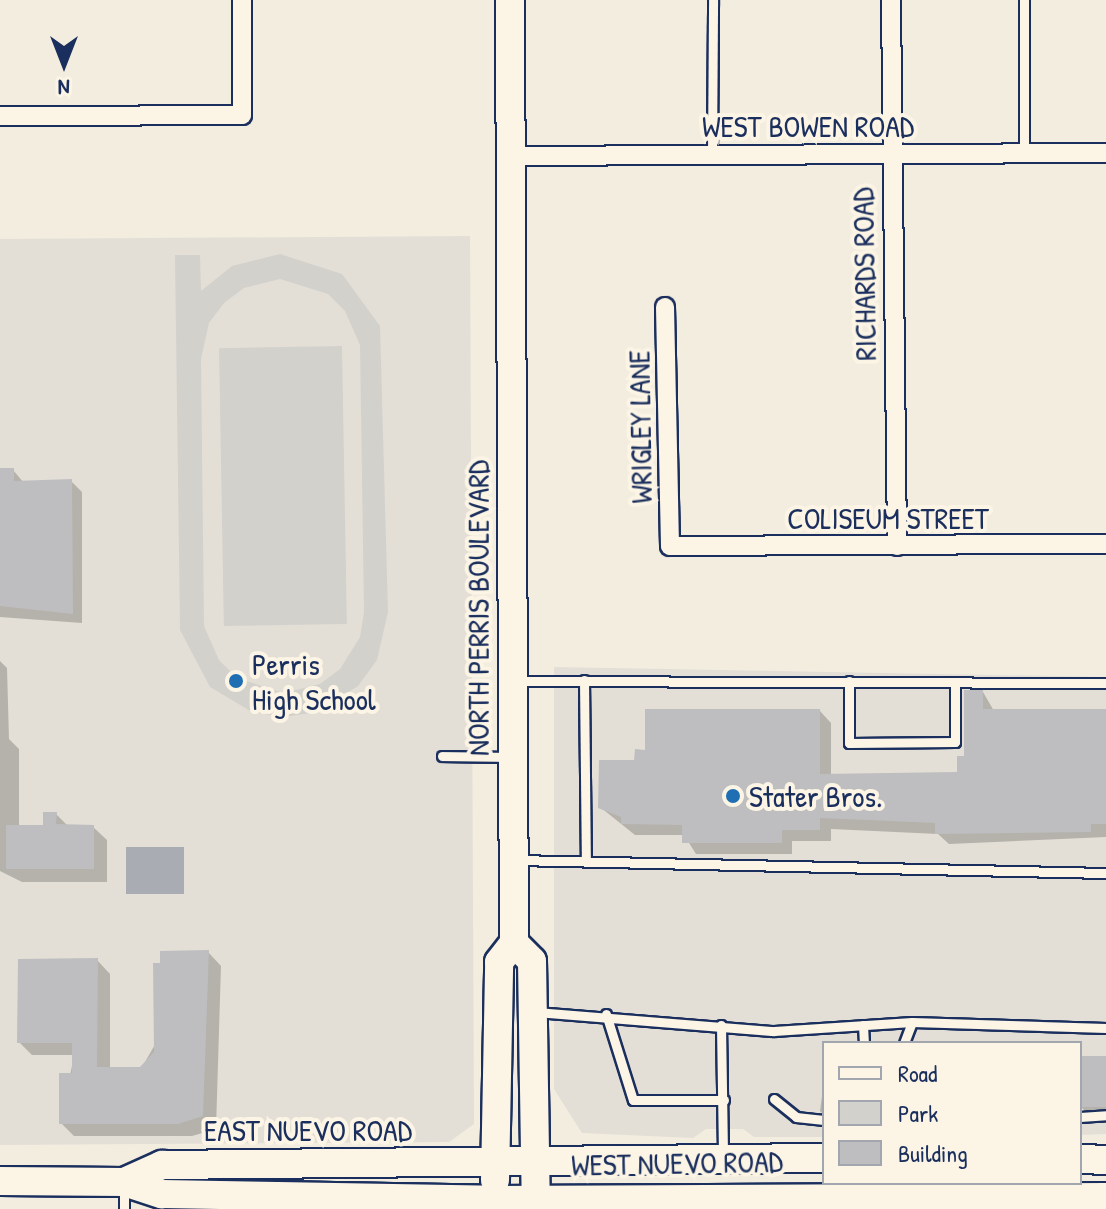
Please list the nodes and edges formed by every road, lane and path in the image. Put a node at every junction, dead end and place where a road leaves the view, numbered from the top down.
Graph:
1 (242, 0) edge
2 (510, 0) edge
3 (713, 0) edge
4 (891, 0) edge
5 (1024, 0) edge
6 (0, 116) edge
7 (1024, 153) junction
8 (1106, 153) edge
9 (712, 154) junction
10 (890, 154) junction
11 (510, 156) junction
12 (665, 307) dead end
13 (1106, 544) edge
14 (670, 546) joint
15 (897, 546) junction
16 (584, 680) junction
17 (512, 681) junction
18 (849, 681) junction
19 (955, 682) junction
20 (1106, 683) edge
21 (442, 756) dead end
22 (513, 757) junction
23 (514, 860) junction
24 (586, 861) junction
25 (1106, 873) edge
26 (514, 943) junction
27 (533, 1012) junction
28 (606, 1014) junction
29 (912, 1022) junction
30 (721, 1025) junction
31 (863, 1025) junction
32 (1106, 1028) edge
33 (864, 1041) edge
34 (905, 1041) edge
35 (774, 1099) dead end
36 (724, 1100) junction
37 (1106, 1115) edge
38 (1082, 1117) edge
39 (822, 1120) edge
40 (822, 1158) edge
41 (1082, 1159) edge
42 (723, 1160) junction
43 (1106, 1160) edge
44 (496, 1163) junction
45 (536, 1163) junction
46 (1082, 1177) edge
47 (1106, 1180) edge
48 (0, 1181) edge
49 (1036, 1188) edge
50 (124, 1196) edge
51 (1106, 1197) edge
52 (890, 1199) edge
53 (295, 1201) edge
54 (494, 1204) edge
55 (536, 1204) edge

1 - 6 street
2 - 11 main road, NORTH PERRIS BOULEVARD
3 - 9 lane
4 - 10 street, RICHARDS ROAD
5 - 7 lane
7 - 8 street, WEST BOWEN ROAD
7 - 10 street, WEST BOWEN ROAD
9 - 10 street, WEST BOWEN ROAD
9 - 11 street, WEST BOWEN ROAD
10 - 15 street, RICHARDS ROAD
11 - 17 main road, NORTH PERRIS BOULEVARD
12 - 14 street, WRIGLEY LANE
13 - 15 street, COLISEUM STREET
14 - 15 street, COLISEUM STREET
16 - 17 lane
16 - 18 lane
16 - 24 lane
17 - 22 main road, NORTH PERRIS BOULEVARD
18 - 19 lane
18 - 19 lane
19 - 20 lane
21 - 22 lane
22 - 23 main road, NORTH PERRIS BOULEVARD
23 - 24 lane
23 - 26 main road, NORTH PERRIS BOULEVARD
24 - 25 lane
26 - 27 main road, NORTH PERRIS BOULEVARD
26 - 44 main road
27 - 28 lane
27 - 45 main road, NORTH PERRIS BOULEVARD
28 - 30 lane
28 - 36 lane
29 - 31 lane
29 - 32 lane
29 - 34 lane
30 - 31 lane
30 - 36 lane
31 - 33 lane
35 - 39 lane
36 - 42 lane
37 - 38 lane
40 - 42 main road, WEST NUEVO ROAD
41 - 43 main road
42 - 45 main road, WEST NUEVO ROAD
44 - 45 main road, WEST NUEVO ROAD
44 - 50 main road, EAST NUEVO ROAD
44 - 54 main road
45 - 55 main road, NORTH PERRIS BOULEVARD
46 - 47 main road
48 - 50 main road, EAST NUEVO ROAD
49 - 51 main road, WEST NUEVO ROAD
49 - 52 main road, WEST NUEVO ROAD
50 - 53 main road, EAST NUEVO ROAD
52 - 55 main road, WEST NUEVO ROAD
53 - 54 main road, EAST NUEVO ROAD
54 - 55 main road, WEST NUEVO ROAD

